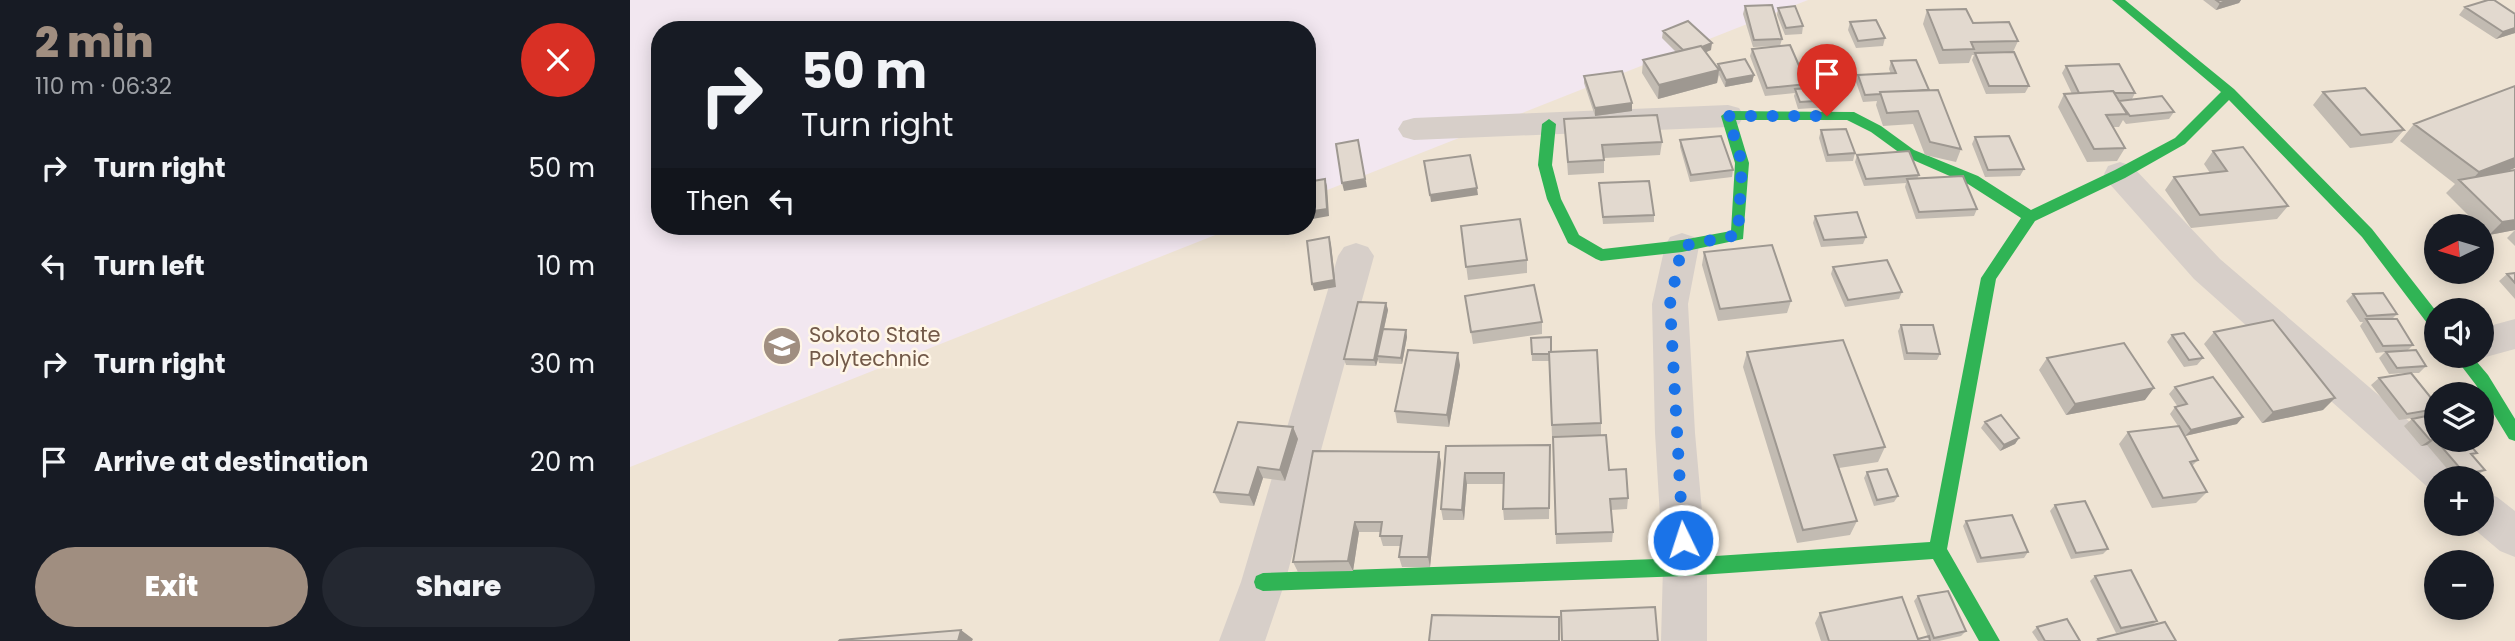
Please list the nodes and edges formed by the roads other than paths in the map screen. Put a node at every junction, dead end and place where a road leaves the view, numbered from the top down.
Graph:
1 (2118, 0) edge
2 (2229, 92) junction
3 (1728, 116) junction
4 (1549, 124) junction
5 (1414, 129) dead end
6 (2120, 174) junction
7 (2030, 217) junction
8 (1682, 246) junction
9 (1356, 256) dead end
10 (2424, 307) edge
11 (2515, 334) edge
12 (2494, 340) edge
13 (2472, 368) edge
14 (2515, 435) edge
15 (2432, 466) edge
16 (2494, 520) edge
17 (2515, 537) edge
18 (1938, 550) junction
19 (1685, 567) junction
20 (1263, 582) junction
21 (1242, 641) edge
22 (1684, 641) edge
23 (1990, 641) edge

1 - 2 street
2 - 6 street
2 - 10 street
3 - 4 street
3 - 7 street
3 - 8 street
4 - 5 street
4 - 8 street
6 - 7 street
6 - 15 street
7 - 18 street
8 - 19 street
9 - 20 street
11 - 12 street
13 - 14 street
16 - 17 street
18 - 19 street
18 - 23 street
19 - 20 street
19 - 22 street
20 - 21 street

